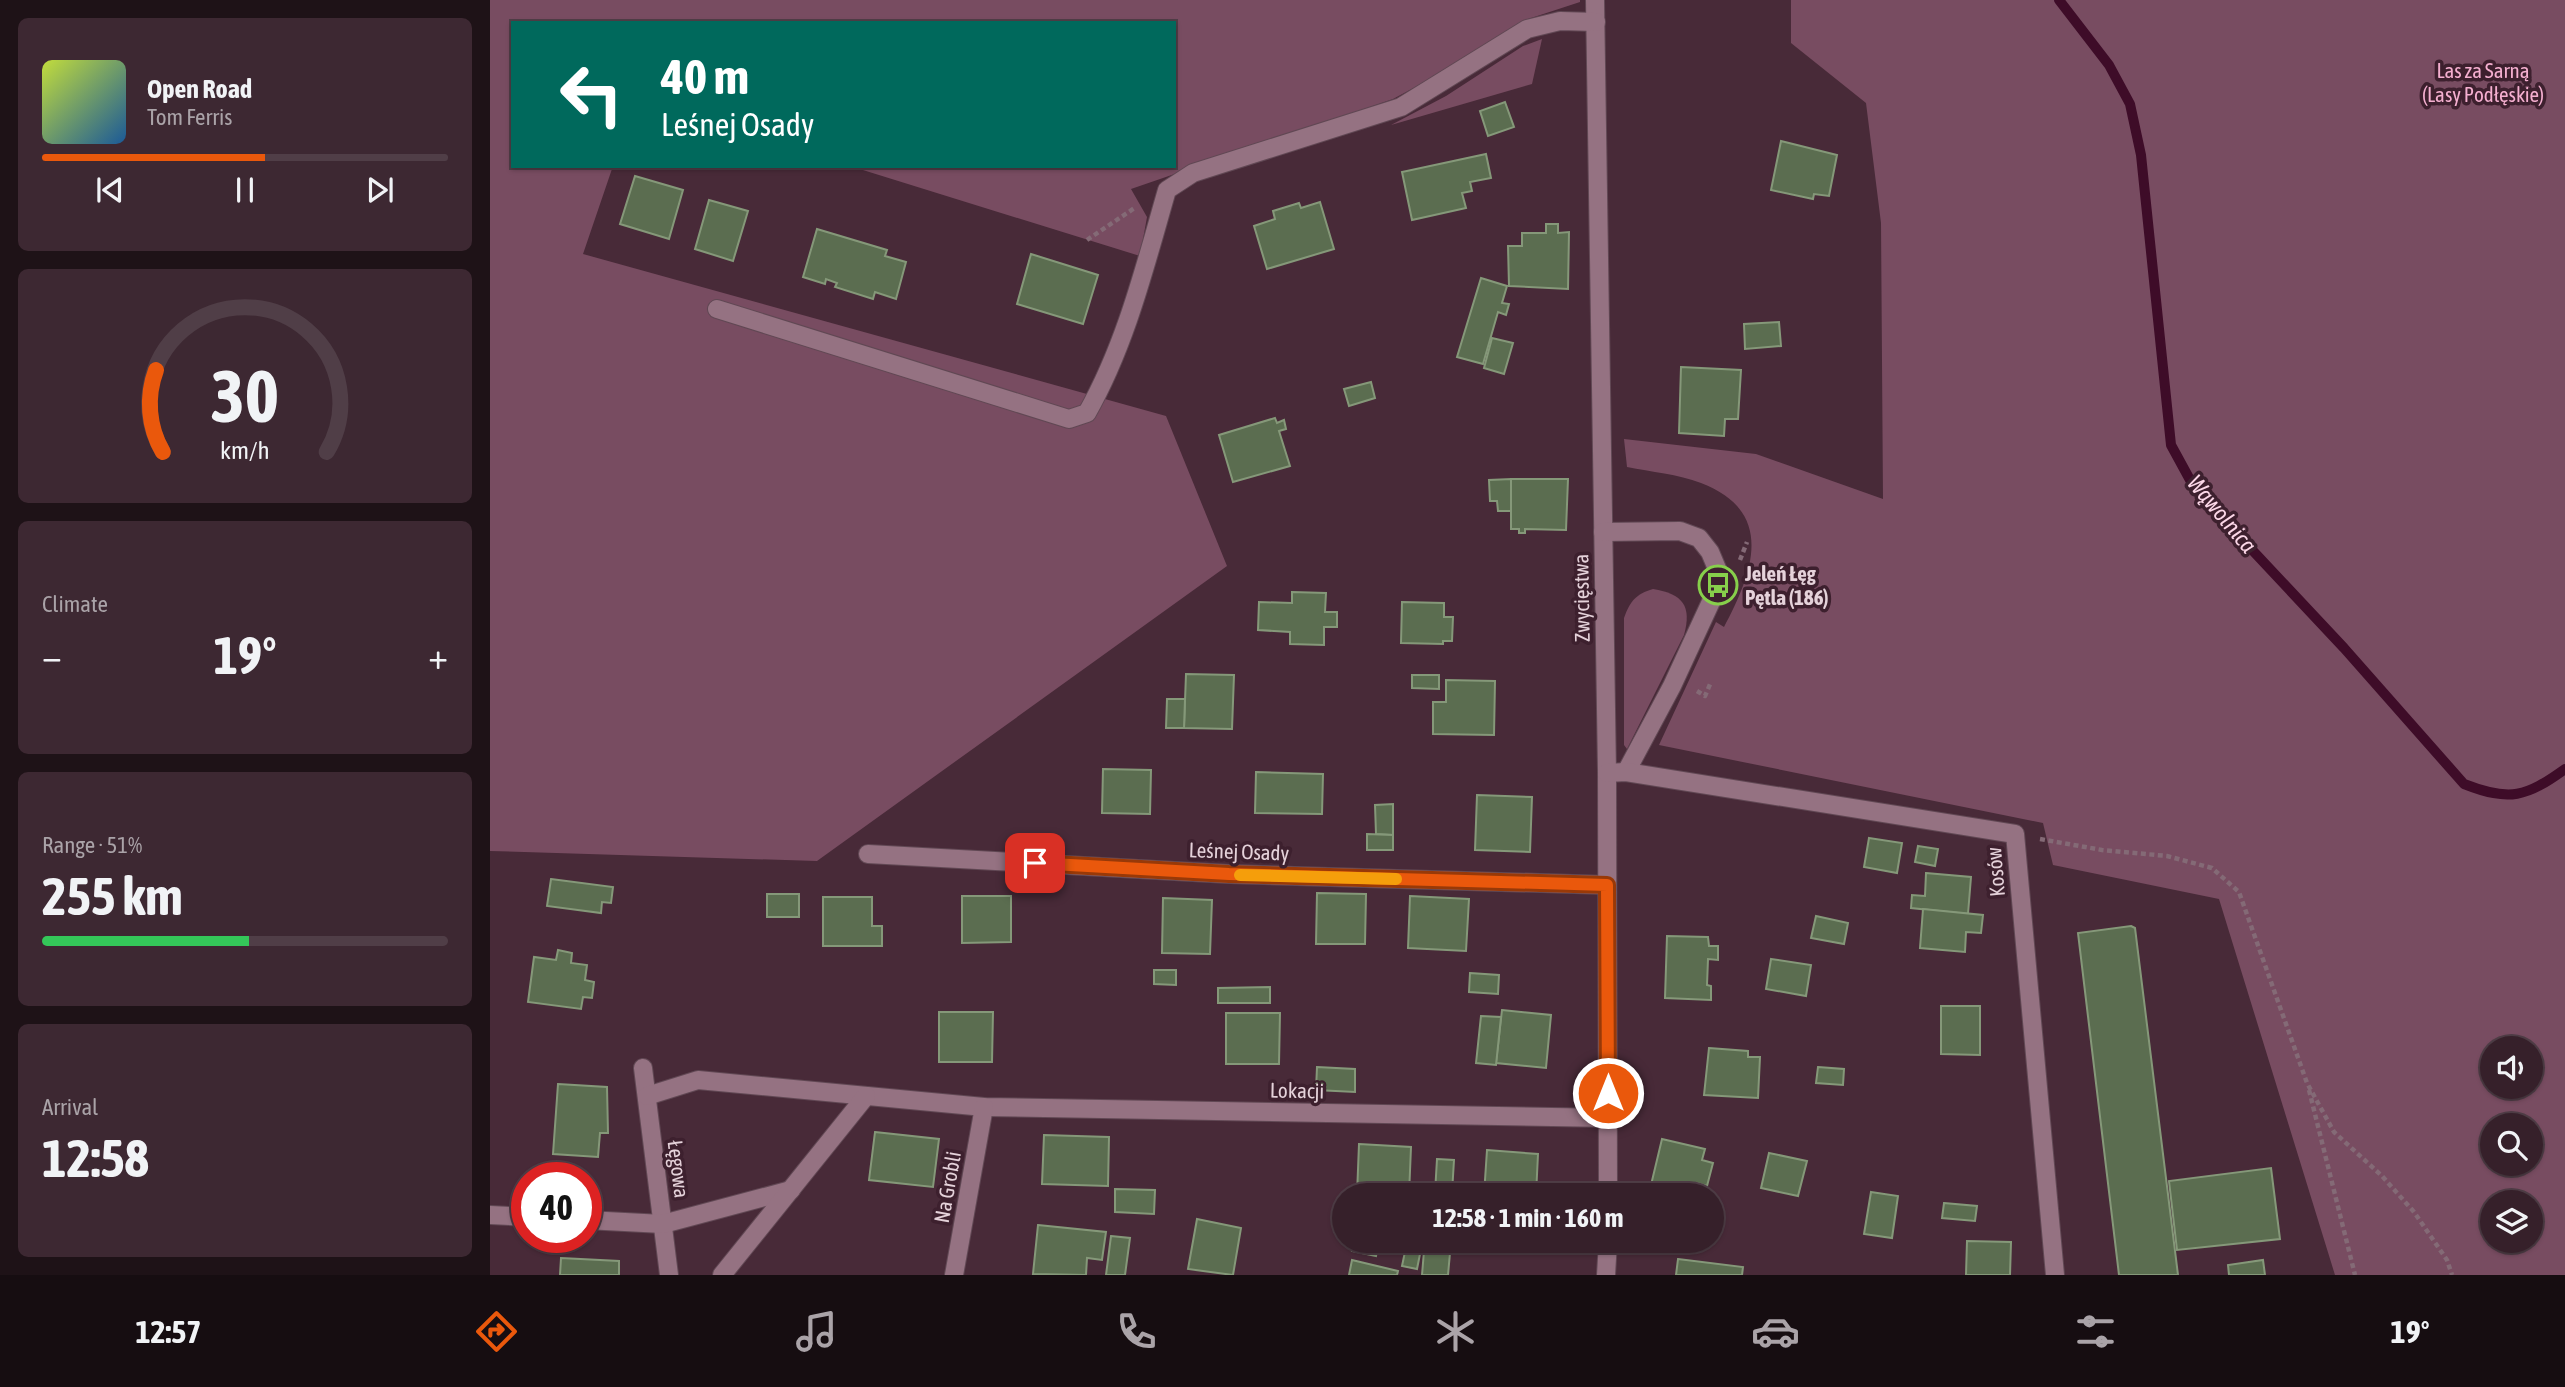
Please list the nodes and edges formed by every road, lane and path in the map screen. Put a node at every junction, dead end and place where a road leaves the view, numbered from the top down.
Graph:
1 (1595, 0) edge
2 (1596, 22) junction
3 (1146, 200) dead end
4 (1087, 240) dead end
5 (717, 309) dead end
6 (1603, 532) junction
7 (1626, 772) junction
8 (1607, 773) junction
9 (2015, 834) junction
10 (868, 854) dead end
11 (1607, 885) junction
12 (643, 1068) dead end
13 (2307, 1083) junction
14 (647, 1096) junction
15 (866, 1096) junction
16 (984, 1107) junction
17 (1609, 1118) junction
18 (1608, 1183) edge
19 (791, 1190) junction
20 (490, 1216) edge
21 (511, 1217) edge
22 (602, 1221) edge
23 (663, 1224) junction
24 (1607, 1253) edge
25 (670, 1275) edge
26 (722, 1275) edge
27 (954, 1275) edge
28 (1606, 1275) edge
29 (2055, 1275) edge
30 (2355, 1275) edge
31 (2452, 1275) edge

1 - 2 street, Zwycięstwa
2 - 5 street
2 - 6 street, Zwycięstwa
3 - 4 path
6 - 7 street
6 - 8 street, Zwycięstwa
7 - 8 street, Kosów
7 - 9 street, Kosów
8 - 11 street, Zwycięstwa
9 - 13 path
9 - 29 street, Kosów
10 - 11 street, Leśnej Osady
11 - 17 street, Zwycięstwa
12 - 14 street, Łęgowa
13 - 30 path
13 - 31 path
14 - 15 street, Lokacji
14 - 23 street, Łęgowa
15 - 16 street, Lokacji
15 - 19 street
16 - 17 street, Lokacji
16 - 27 street, Na Grobli
17 - 18 street, Zwycięstwa
19 - 23 street
19 - 26 street
20 - 21 street
22 - 23 street
23 - 25 street, Łęgowa
24 - 28 street

